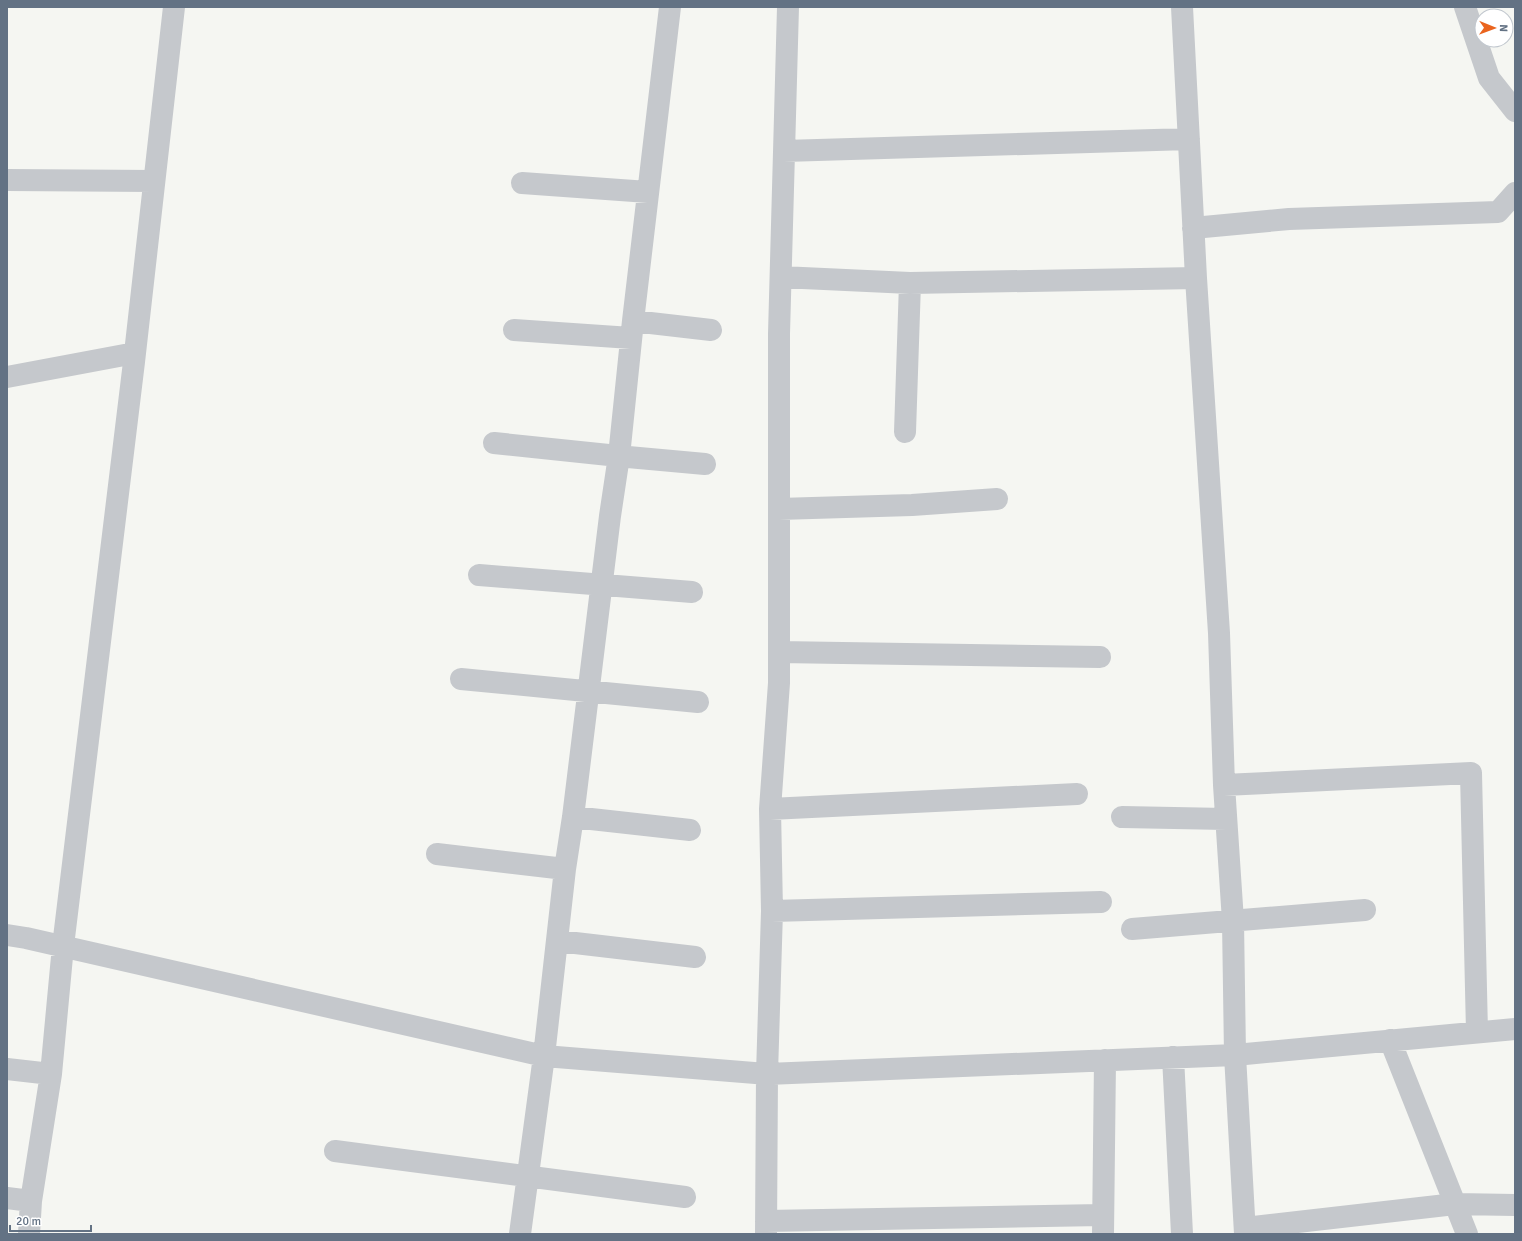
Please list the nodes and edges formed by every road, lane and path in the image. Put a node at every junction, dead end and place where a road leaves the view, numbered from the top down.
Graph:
1 (174, 7) edge
2 (670, 7) edge
3 (788, 7) edge
4 (1182, 7) edge
5 (1465, 7) edge
6 (1515, 111) edge
7 (1189, 139) junction
8 (784, 151) junction
9 (7, 180) edge
10 (154, 182) junction
11 (522, 183) dead end
12 (648, 192) junction
13 (1515, 193) edge
14 (1193, 228) junction
15 (781, 277) junction
16 (1196, 278) junction
17 (910, 282) junction
18 (632, 329) junction
19 (514, 330) dead end
20 (711, 330) dead end
21 (135, 353) junction
22 (7, 377) edge
23 (905, 432) dead end
24 (494, 442) dead end
25 (619, 456) junction
26 (705, 464) dead end
27 (997, 499) dead end
28 (779, 509) junction
29 (479, 575) dead end
30 (602, 585) junction
31 (692, 592) dead end
32 (780, 652) junction
33 (1100, 657) dead end
34 (461, 679) dead end
35 (589, 691) junction
36 (698, 702) dead end
37 (1224, 785) junction
38 (1076, 794) dead end
39 (770, 809) junction
40 (573, 817) junction
41 (1122, 817) dead end
42 (1226, 820) junction
43 (690, 830) dead end
44 (437, 854) dead end
45 (565, 869) junction
46 (1101, 902) dead end
47 (1365, 910) dead end
48 (772, 911) junction
49 (1233, 921) junction
50 (1132, 928) dead end
51 (7, 935) edge
52 (558, 941) junction
53 (63, 946) junction
54 (696, 957) dead end
55 (1515, 1029) edge
56 (1478, 1032) junction
57 (1390, 1040) junction
58 (1235, 1055) junction
59 (544, 1056) junction
60 (1172, 1057) junction
61 (1105, 1060) junction
62 (7, 1069) edge
63 (51, 1074) junction
64 (767, 1074) junction
65 (335, 1151) dead end
66 (528, 1177) junction
67 (685, 1197) dead end
68 (7, 1198) edge
69 (31, 1201) junction
70 (1455, 1204) junction
71 (1515, 1205) edge
72 (1103, 1225) edge
73 (766, 1227) edge
74 (1245, 1231) edge
75 (29, 1234) edge
76 (520, 1234) edge
77 (1182, 1234) edge
78 (1467, 1234) edge

1 - 10 street
2 - 12 street
3 - 8 street
4 - 7 street
5 - 6 street
7 - 8 street
7 - 14 street
8 - 15 street
9 - 10 street
10 - 21 street
11 - 12 street
12 - 18 street
13 - 14 street
14 - 16 street
15 - 17 street
15 - 28 street
16 - 17 street
16 - 37 street
17 - 23 street
18 - 19 street
18 - 20 street
18 - 25 street
21 - 22 street
21 - 53 street
24 - 25 street
25 - 26 street
25 - 30 street
27 - 28 street
28 - 32 street
29 - 30 street
30 - 31 street
30 - 35 street
32 - 33 street
32 - 39 street
34 - 35 street
35 - 36 street
35 - 40 street
37 - 42 street
37 - 56 street
38 - 39 street
39 - 48 street
40 - 43 street
40 - 45 street
41 - 42 street
42 - 49 street
44 - 45 street
45 - 52 street
46 - 48 street
47 - 49 street
48 - 64 street
49 - 50 street
49 - 58 street
51 - 53 street
52 - 54 street
52 - 59 street
53 - 59 street
53 - 63 street
55 - 56 street
56 - 57 street
57 - 58 street
57 - 70 street
58 - 60 street
58 - 74 street
59 - 64 street
59 - 66 street
60 - 61 street
60 - 77 street
61 - 64 street
61 - 72 street
62 - 63 street
63 - 69 street
64 - 73 street
65 - 66 street
66 - 67 street
66 - 76 street
68 - 69 street
69 - 75 street
70 - 71 street
70 - 74 street
70 - 78 street
72 - 73 street

